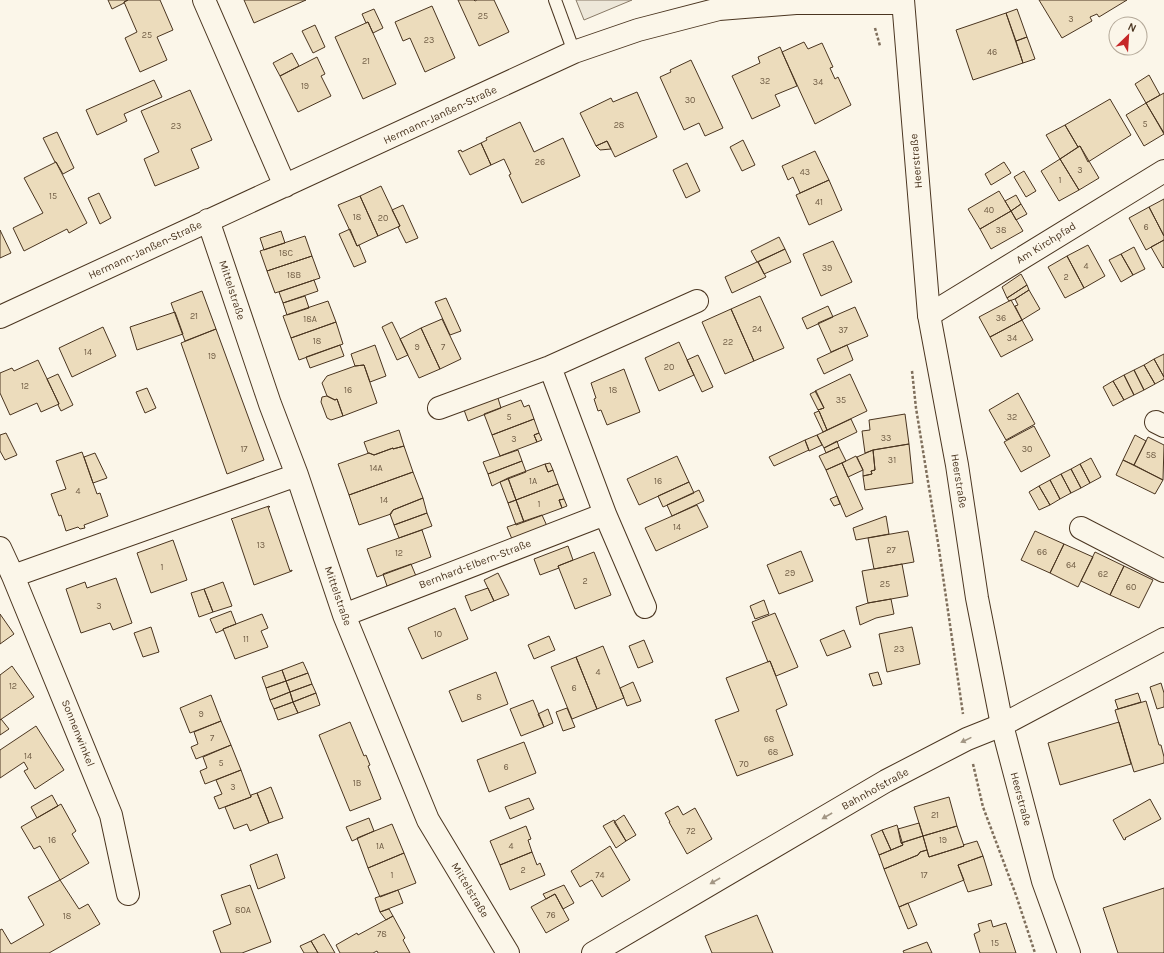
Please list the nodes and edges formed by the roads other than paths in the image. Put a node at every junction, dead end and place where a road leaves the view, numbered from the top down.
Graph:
1 (204, 0) edge
2 (555, 0) edge
3 (795, 2) edge
4 (903, 2) edge
5 (574, 52) junction
6 (1164, 170) edge
7 (285, 186) junction
8 (208, 220) junction
9 (697, 301) dead end
10 (929, 315) junction
11 (0, 317) edge
12 (550, 367) junction
13 (439, 408) dead end
14 (297, 475) junction
15 (605, 514) junction
16 (1081, 528) dead end
17 (0, 548) edge
18 (1164, 571) edge
19 (13, 576) junction
20 (645, 607) dead end
21 (344, 615) junction
22 (1164, 639) edge
23 (1002, 725) junction
24 (128, 894) dead end
25 (508, 953) edge
26 (593, 953) edge
27 (1069, 953) edge

1 - 7 street
2 - 5 lane
3 - 4 street, Hermann-Janßen-Straße
3 - 5 street, Hermann-Janßen-Straße
4 - 10 street, Heerstraße
5 - 7 street, Hermann-Janßen-Straße
6 - 10 street, Am Kirchpfad
7 - 8 street, Hermann-Janßen-Straße
8 - 11 street, Hermann-Janßen-Straße
8 - 14 street, Mittelstraße
9 - 12 street
10 - 23 street, Heerstraße
12 - 13 street
12 - 15 street
14 - 19 street
14 - 21 street, Mittelstraße
15 - 20 street
15 - 21 street, Bernhard-Elbern-Straße
16 - 18 street
17 - 19 street, Sonnenwinkel
19 - 24 street, Sonnenwinkel
21 - 25 street, Mittelstraße
22 - 23 street, Bahnhofstraße
23 -> 26 street, Bahnhofstraße
23 - 27 street, Heerstraße

